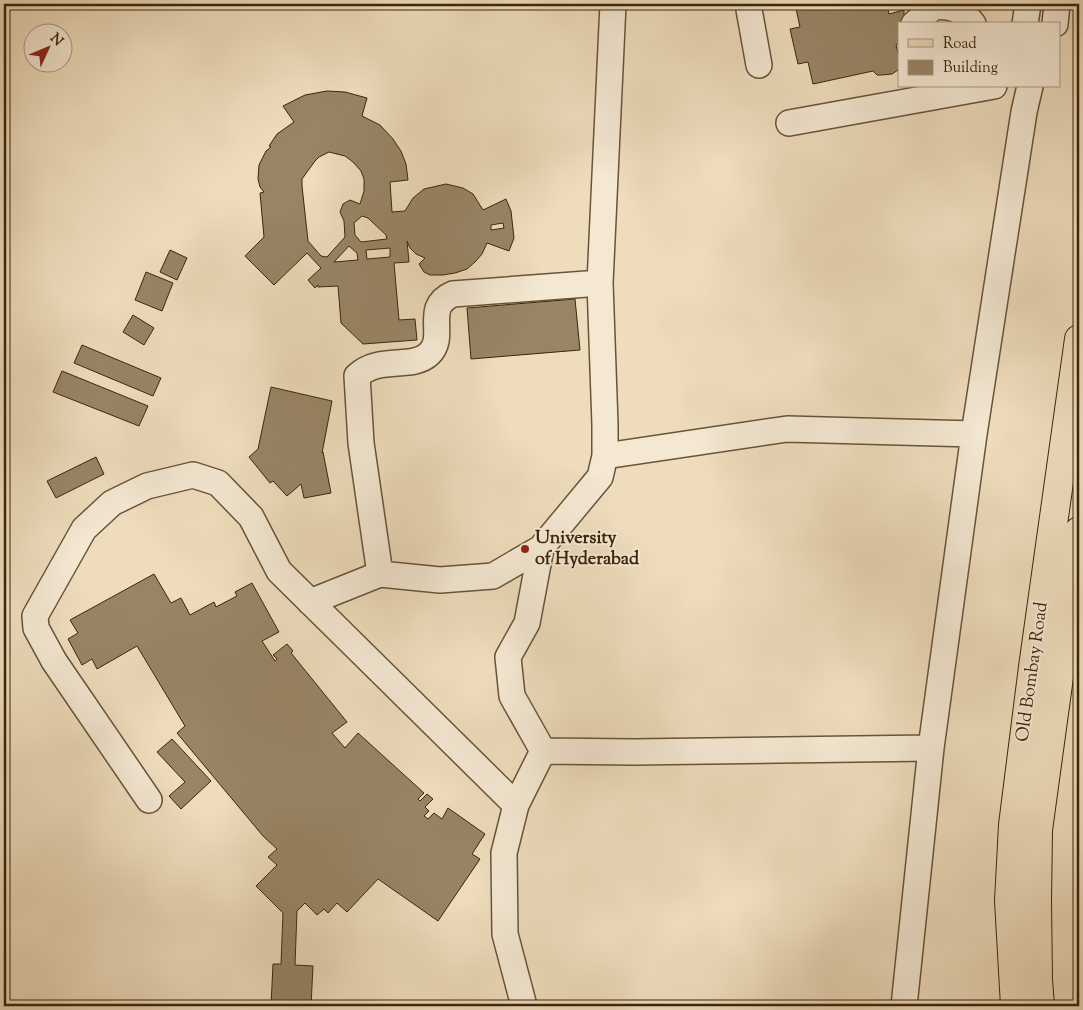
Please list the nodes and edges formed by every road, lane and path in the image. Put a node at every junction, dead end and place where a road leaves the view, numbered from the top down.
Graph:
1 (613, 4) edge
2 (748, 4) edge
3 (1028, 4) edge
4 (1056, 4) edge
5 (943, 5) edge
6 (917, 22) edge
7 (972, 22) edge
8 (1025, 22) edge
9 (1055, 22) edge
10 (759, 65) dead end
11 (976, 88) edge
12 (1030, 88) edge
13 (957, 90) edge
14 (789, 123) dead end
15 (600, 283) junction
16 (1079, 339) edge
17 (974, 434) junction
18 (605, 456) junction
19 (1079, 531) edge
20 (541, 548) junction
21 (380, 574) junction
22 (310, 602) junction
23 (931, 748) junction
24 (543, 751) junction
25 (149, 800) dead end
26 (516, 805) junction
27 (524, 1006) edge
28 (904, 1006) edge
29 (1015, 1006) edge
30 (1040, 1006) edge

1 - 15 street
2 - 10 street
3 - 8 street
4 - 9 street
5 - 6 street
5 - 7 street
11 - 13 street
12 - 17 street
13 - 14 street
15 - 18 street
15 - 21 street
16 - 29 main road, Old Bombay Road
17 - 18 street
17 - 23 street
18 - 20 street
19 - 30 main road, Old Bombay Road
20 - 21 street
20 - 24 street
21 - 22 street
22 - 25 street
22 - 26 street
23 - 24 street
23 - 28 street
24 - 26 street
26 - 27 street

